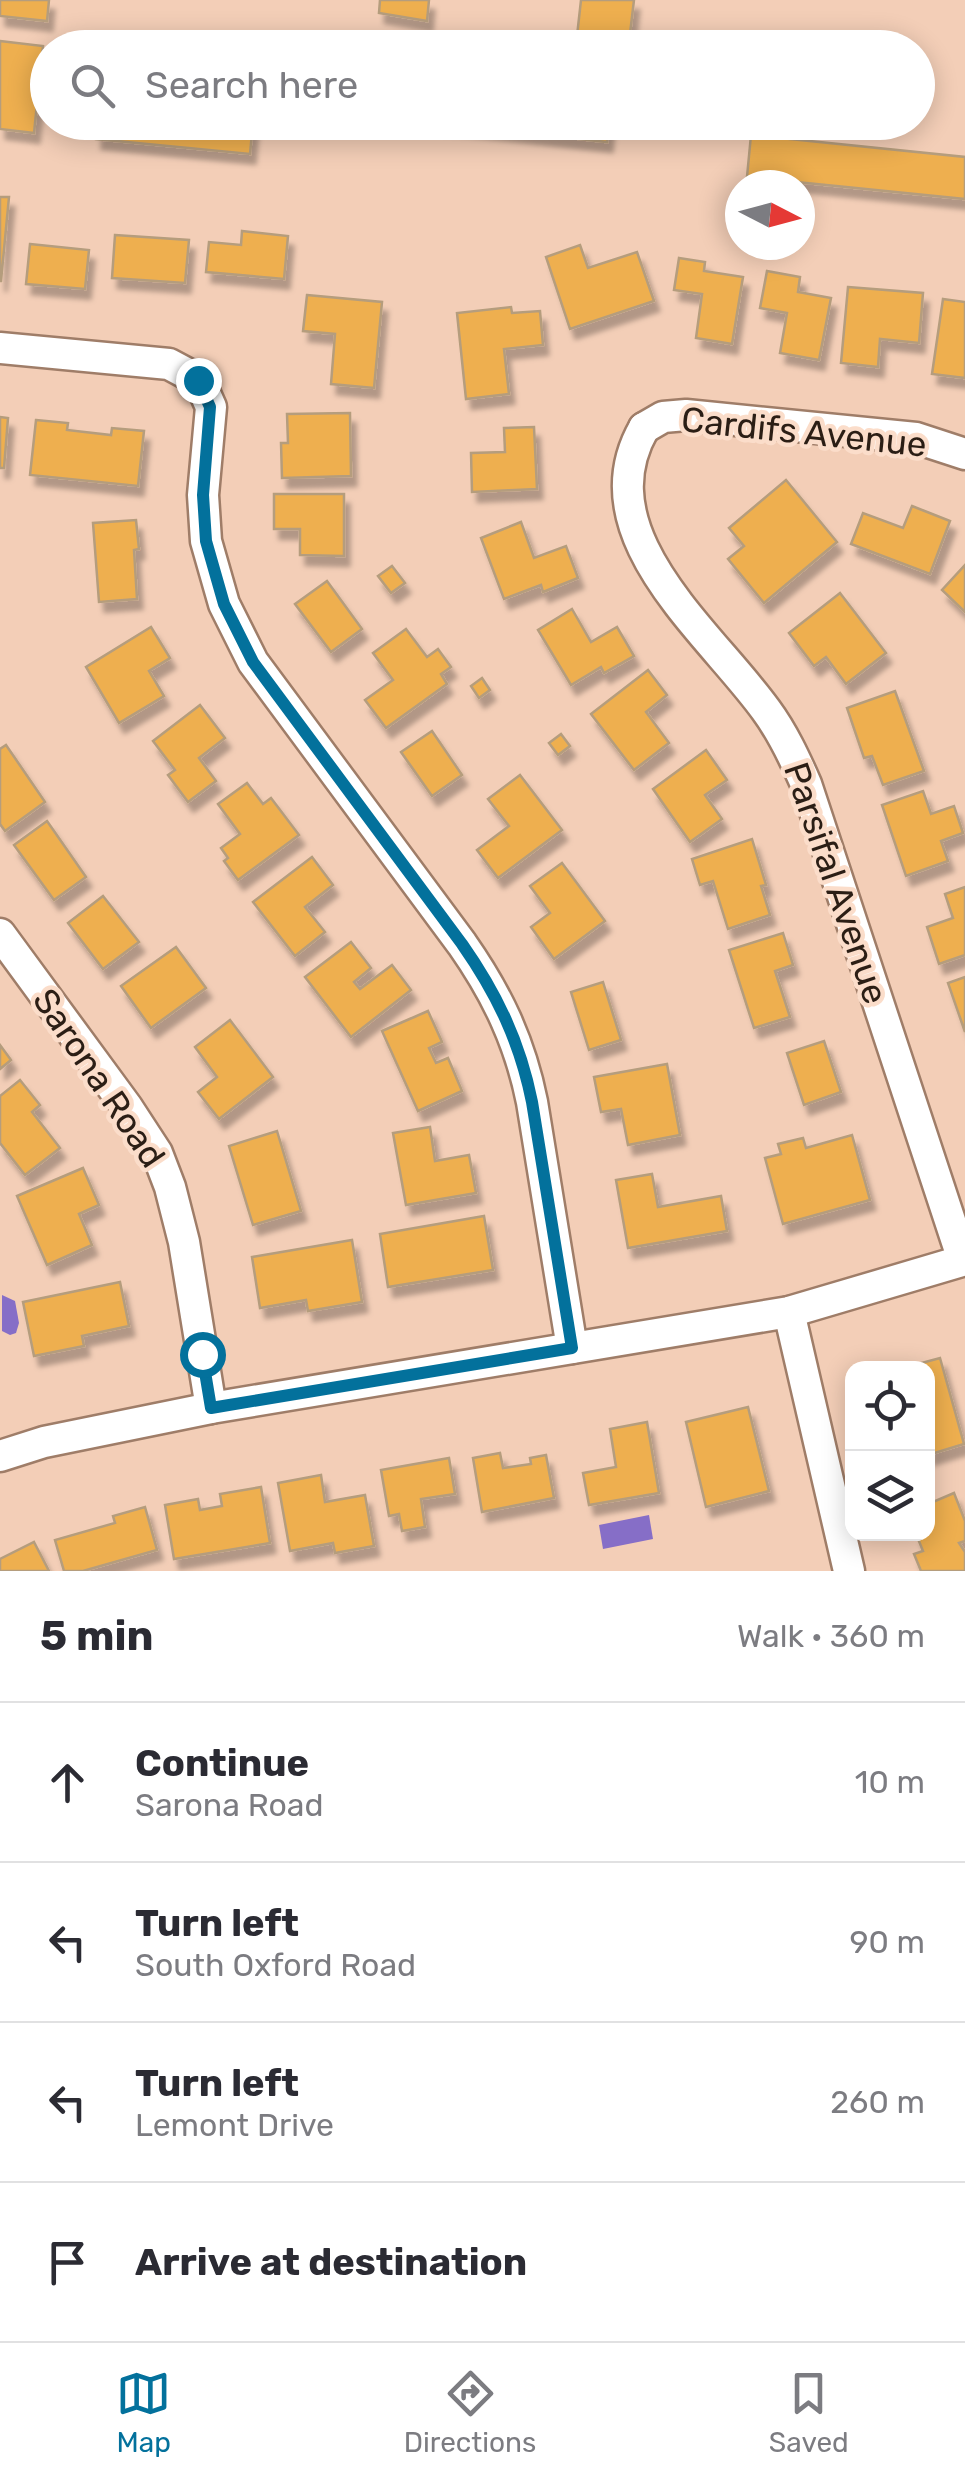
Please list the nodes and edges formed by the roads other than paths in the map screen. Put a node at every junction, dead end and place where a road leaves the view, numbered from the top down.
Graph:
1 (0, 348) edge
2 (636, 417) joint
3 (965, 454) edge
4 (0, 934) edge
5 (964, 1260) edge
6 (789, 1312) junction
7 (572, 1348) junction
8 (211, 1408) junction
9 (0, 1456) edge
10 (849, 1571) edge

1 - 7 street
2 - 3 street, Cardifs Avenue
2 - 5 street, Parsifal Avenue
4 - 8 street, Sarona Road
5 - 6 street
6 - 7 street
6 - 10 street
7 - 8 street
8 - 9 street

